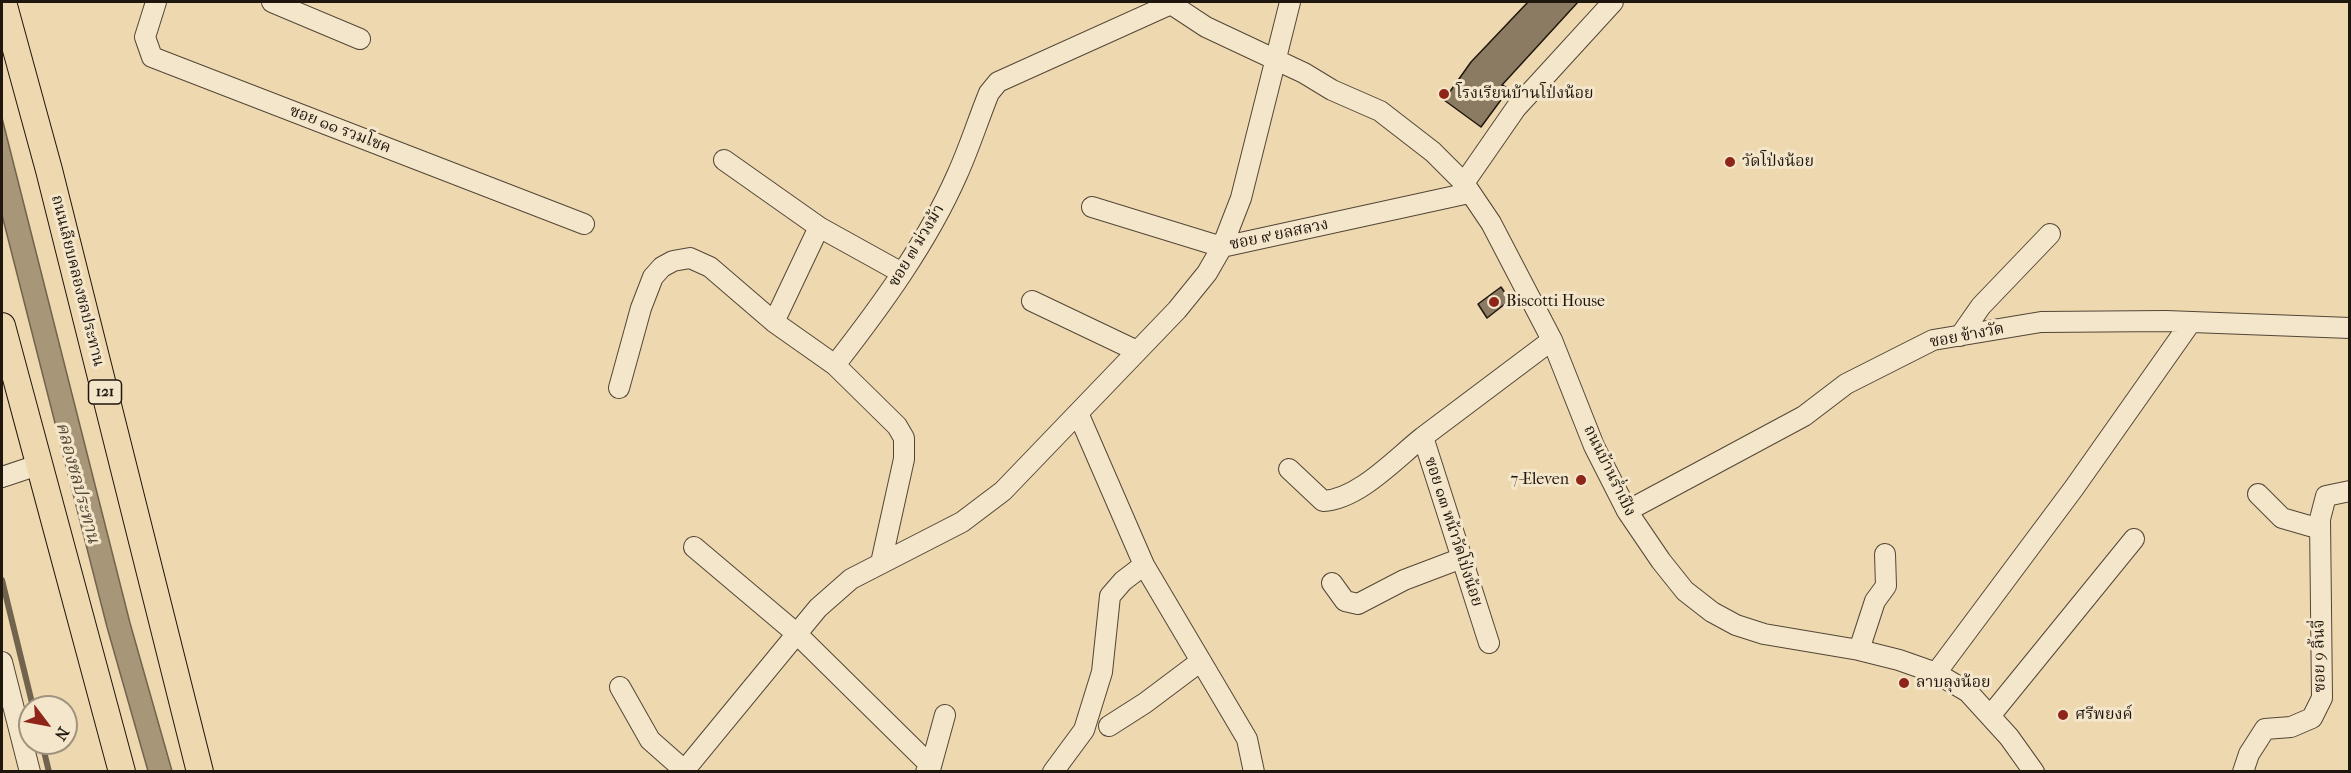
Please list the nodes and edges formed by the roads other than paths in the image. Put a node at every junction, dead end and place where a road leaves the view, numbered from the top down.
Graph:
1 (3, 2) edge
2 (156, 2) edge
3 (272, 2) edge
4 (1290, 2) edge
5 (1612, 2) edge
6 (1170, 3) edge
7 (360, 39) dead end
8 (1274, 60) junction
9 (724, 160) dead end
10 (1466, 188) junction
11 (1092, 207) dead end
12 (584, 224) dead end
13 (819, 227) junction
14 (2050, 234) dead end
15 (1222, 247) junction
16 (902, 273) junction
17 (1032, 301) dead end
18 (774, 322) junction
19 (2191, 322) junction
20 (2, 326) edge
21 (2349, 328) edge
22 (1960, 336) junction
23 (1552, 340) junction
24 (1137, 351) junction
25 (835, 365) junction
26 (619, 388) dead end
27 (1078, 413) junction
28 (1423, 437) junction
29 (33, 467) junction
30 (1289, 469) dead end
31 (2, 477) edge
32 (2349, 490) edge
33 (2258, 494) dead end
34 (1627, 511) junction
35 (2320, 530) junction
36 (2134, 539) dead end
37 (694, 547) dead end
38 (1886, 554) dead end
39 (1461, 558) junction
40 (881, 564) junction
41 (1144, 565) junction
42 (1332, 583) dead end
43 (797, 634) junction
44 (1489, 643) dead end
45 (1859, 650) junction
46 (1201, 661) junction
47 (2, 662) edge
48 (1936, 673) junction
49 (620, 687) dead end
50 (945, 715) dead end
51 (1990, 716) junction
52 (1109, 726) dead end
53 (928, 769) edge
54 (30, 771) edge
55 (122, 771) edge
56 (200, 771) edge
57 (684, 771) edge
58 (1053, 771) edge
59 (1254, 771) edge
60 (2034, 771) edge
61 (2242, 771) edge

1 - 56 main road, ถนนเลียบคลองชลประทาน / 121
2 - 12 street, ซอย ๑๑ รวมโชค
3 - 7 street
4 - 8 street
5 - 10 street
6 - 8 street, ถนนบ้านร่ำเปิง
6 - 16 street, ซอย ๗ ม่วงม้า
8 - 10 street, ถนนบ้านร่ำเปิง
8 - 15 street
9 - 13 street
10 - 15 street, ซอย ๙ ยลสลวง
10 - 23 street, ถนนบ้านร่ำเปิง
11 - 15 street, ซอย ๙ ยลสลวง
13 - 16 street
13 - 18 street
14 - 22 street
15 - 24 street
16 - 25 street, ซอย ๗ ม่วงม้า
17 - 24 street
18 - 25 street
18 - 26 street
19 - 21 street, ซอย ข้างวัด
19 - 22 street, ซอย ข้างวัด
19 - 48 street
20 - 29 main road
22 - 34 street, ซอย ข้างวัด
23 - 28 street, ซอย ๑๓ หน้าวัดโป่งน้อย
23 - 34 street, ถนนบ้านร่ำเปิง
24 - 27 street
25 - 40 street
27 - 40 street
27 - 41 street
28 - 30 street
28 - 39 street, ซอย ๑๓ หน้าวัดโป่งน้อย
29 - 31 street
29 - 55 main road
32 - 35 street, ซอย 9 ลิ้นจี่
33 - 35 street
34 - 45 street, ถนนบ้านร่ำเปิง
35 - 61 street, ซอย 9 ลิ้นจี่
36 - 51 street
37 - 43 street
38 - 45 street
39 - 42 street
39 - 44 street, ซอย ๑๓ หน้าวัดโป่งน้อย
40 - 43 street
41 - 46 street
41 - 58 street
43 - 53 street
43 - 57 street
45 - 48 street, ถนนบ้านร่ำเปิง
46 - 52 street
46 - 59 street
47 - 54 street
48 - 51 street, ถนนบ้านร่ำเปิง
49 - 57 street
50 - 53 street
51 - 60 street, ถนนบ้านร่ำเปิง

